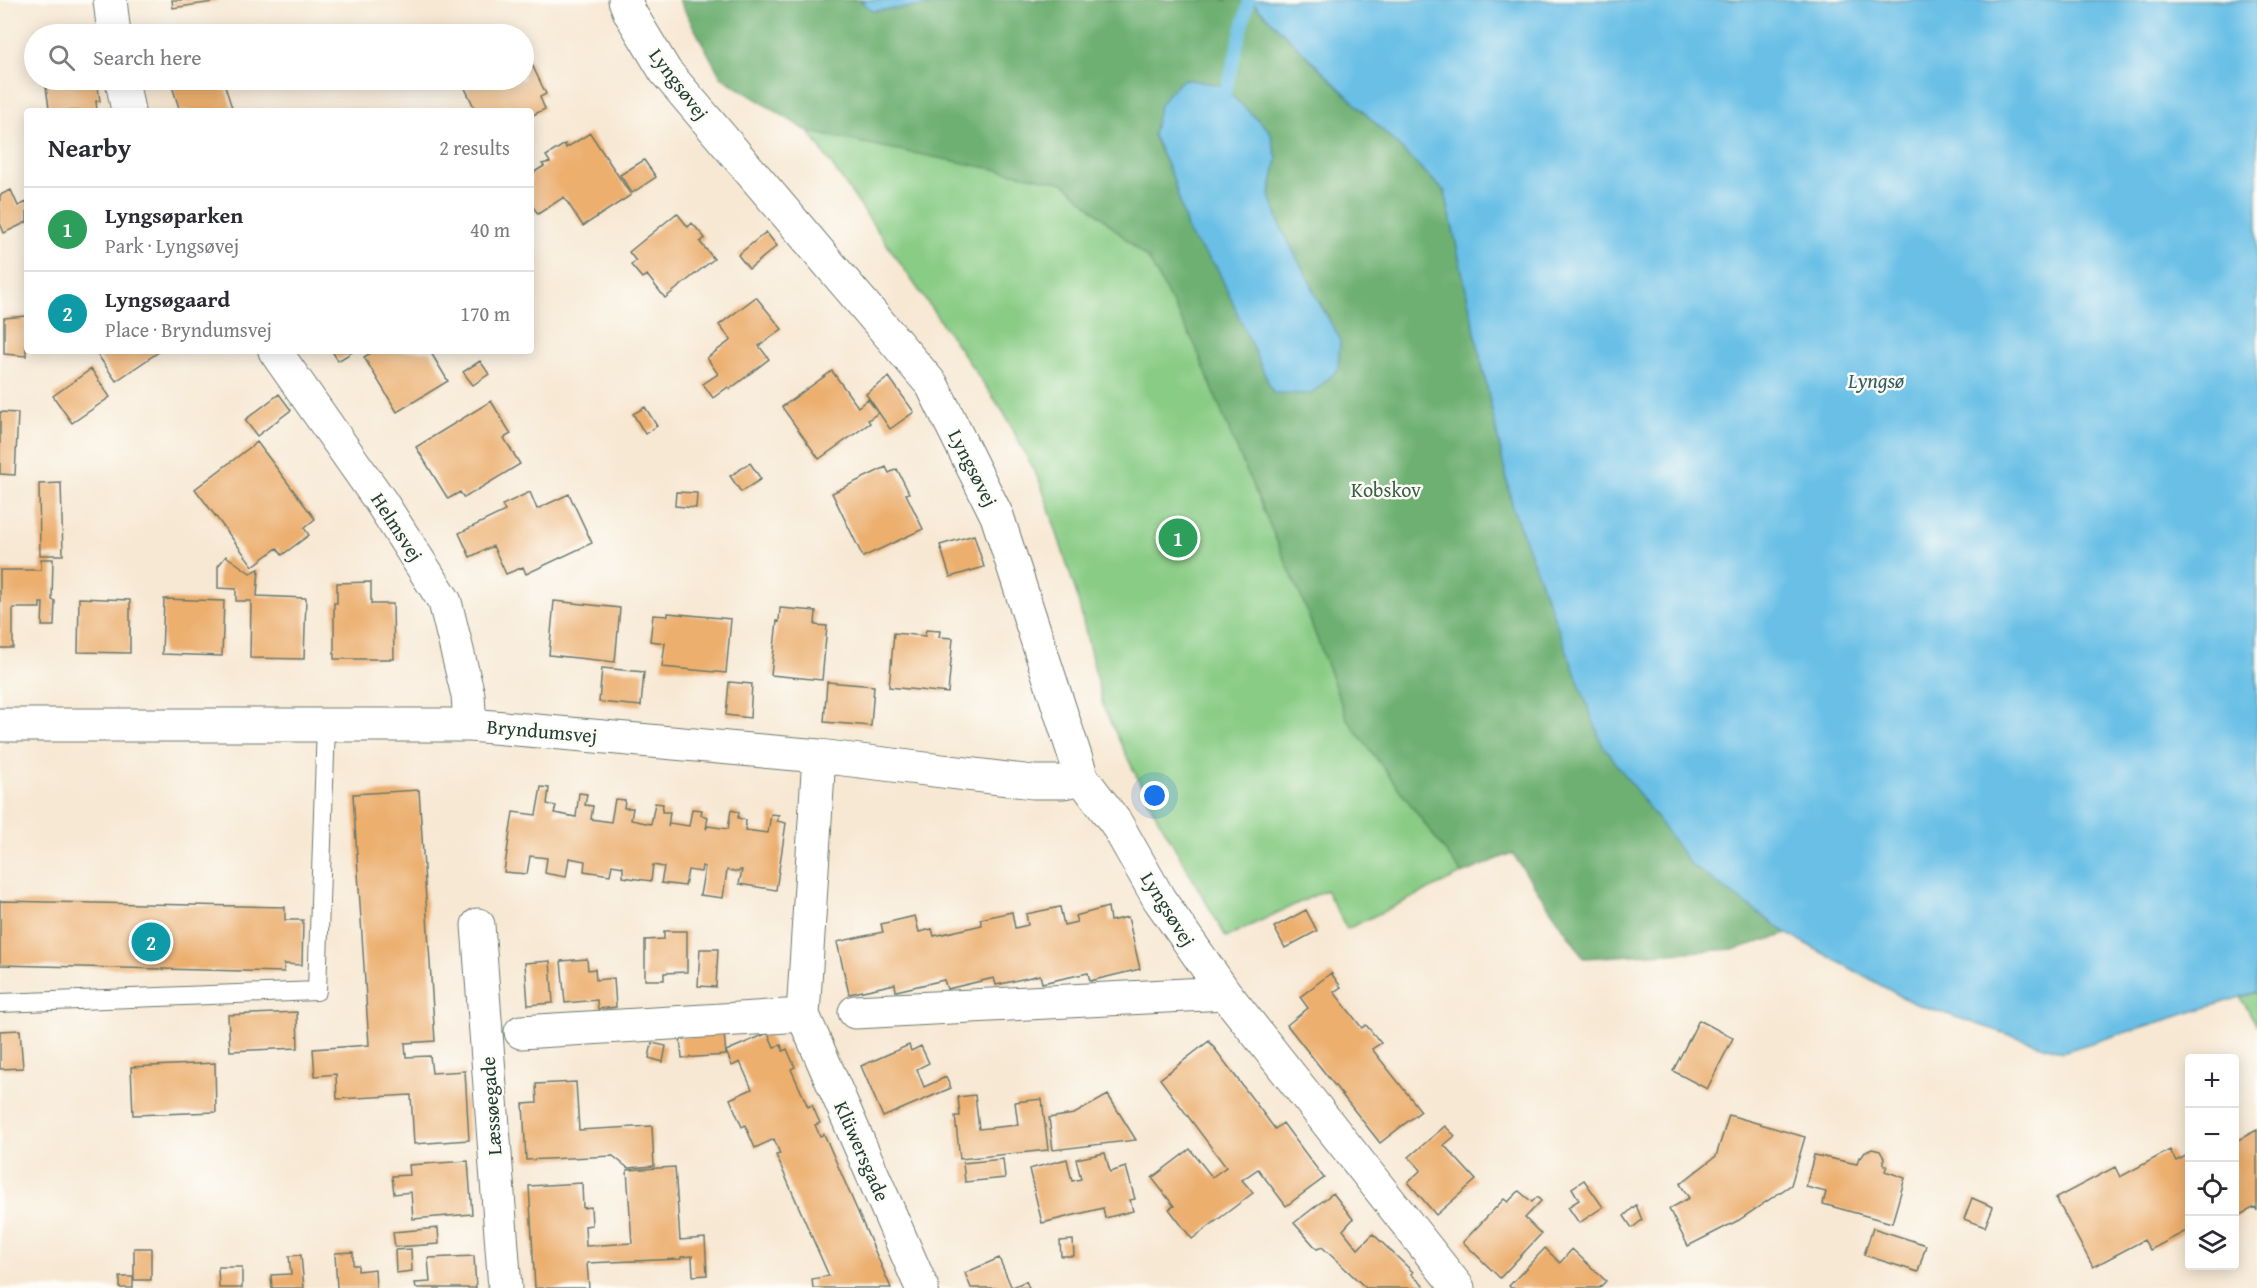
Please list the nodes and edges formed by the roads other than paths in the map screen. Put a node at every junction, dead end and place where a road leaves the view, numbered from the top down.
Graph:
1 (110, 0) edge
2 (625, 0) edge
3 (113, 24) edge
4 (124, 90) edge
5 (127, 108) edge
6 (277, 354) edge
7 (326, 725) junction
8 (470, 725) junction
9 (0, 726) edge
10 (819, 756) junction
11 (1082, 778) junction
12 (477, 925) dead end
13 (1225, 993) junction
14 (0, 1003) edge
15 (855, 1012) dead end
16 (803, 1015) junction
17 (521, 1032) dead end
18 (505, 1288) edge
19 (922, 1288) edge
20 (1458, 1288) edge

1 - 3 street
2 - 11 street, Lyngsøvej
4 - 5 street
6 - 8 street, Helmsvej
7 - 8 street, Bryndumsvej
7 - 9 street, Bryndumsvej
7 - 14 lane
8 - 10 street, Bryndumsvej
10 - 11 street, Bryndumsvej
10 - 16 street, Klüwersgade
11 - 13 street, Lyngsøvej
12 - 18 street, Læssøegade
13 - 15 street
13 - 20 street, Lyngsøvej
16 - 17 street
16 - 19 street, Klüwersgade

